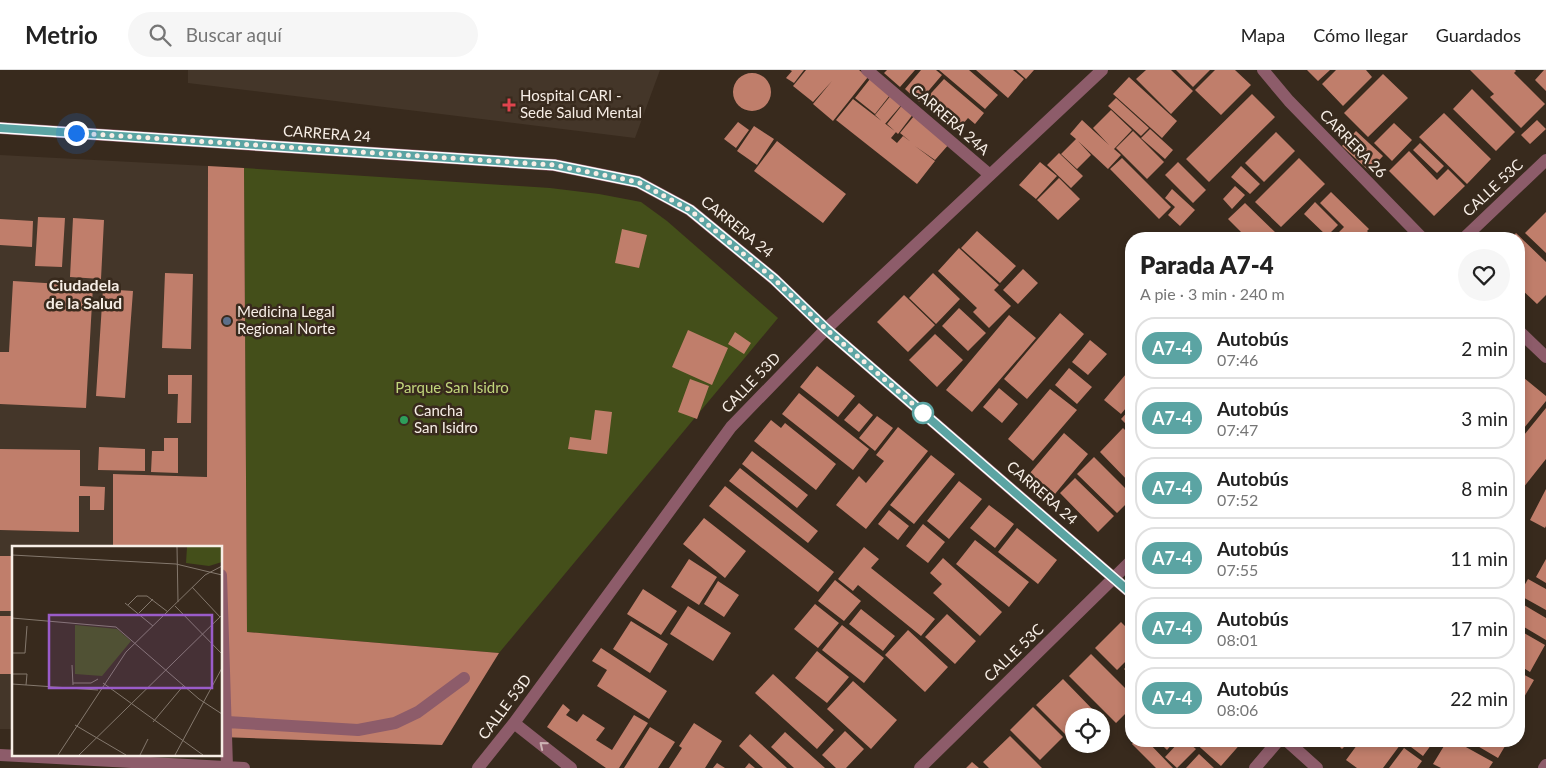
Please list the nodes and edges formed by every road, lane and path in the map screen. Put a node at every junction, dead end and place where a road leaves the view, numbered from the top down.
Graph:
1 (867, 70) edge
2 (1102, 70) edge
3 (1263, 70) edge
4 (0, 128) edge
5 (1546, 160) edge
6 (990, 175) junction
7 (1416, 232) edge
8 (1470, 232) edge
9 (826, 329) junction
10 (1525, 337) edge
11 (1546, 357) edge
12 (1125, 567) edge
13 (1115, 577) junction
14 (1125, 586) edge
15 (222, 600) edge
16 (464, 678) dead end
17 (227, 722) junction
18 (514, 723) junction
19 (1273, 747) edge
20 (1294, 747) edge
21 (19, 756) edge
22 (227, 767) junction
23 (244, 768) edge
24 (478, 768) edge
25 (571, 768) edge
26 (920, 768) edge
27 (1256, 768) edge
28 (1317, 768) edge

1 - 6 street, CARRERA 24A
2 - 6 street, CALLE 53D
3 - 7 street, CARRERA 26
4 - 9 street, CARRERA 24
5 - 8 street, CALLE 53C
6 - 9 street, CALLE 53D
9 - 13 street, CARRERA 24
9 - 18 street, CALLE 53D
10 - 11 street
12 - 13 street, CALLE 53C
13 - 14 street, CARRERA 24
13 - 26 street, CALLE 53C
15 - 17 street
16 - 17 street
17 - 22 street
18 - 24 street, CALLE 53D
25 -> 18 street
19 - 27 street
20 - 28 street
21 - 22 street
22 - 23 street

